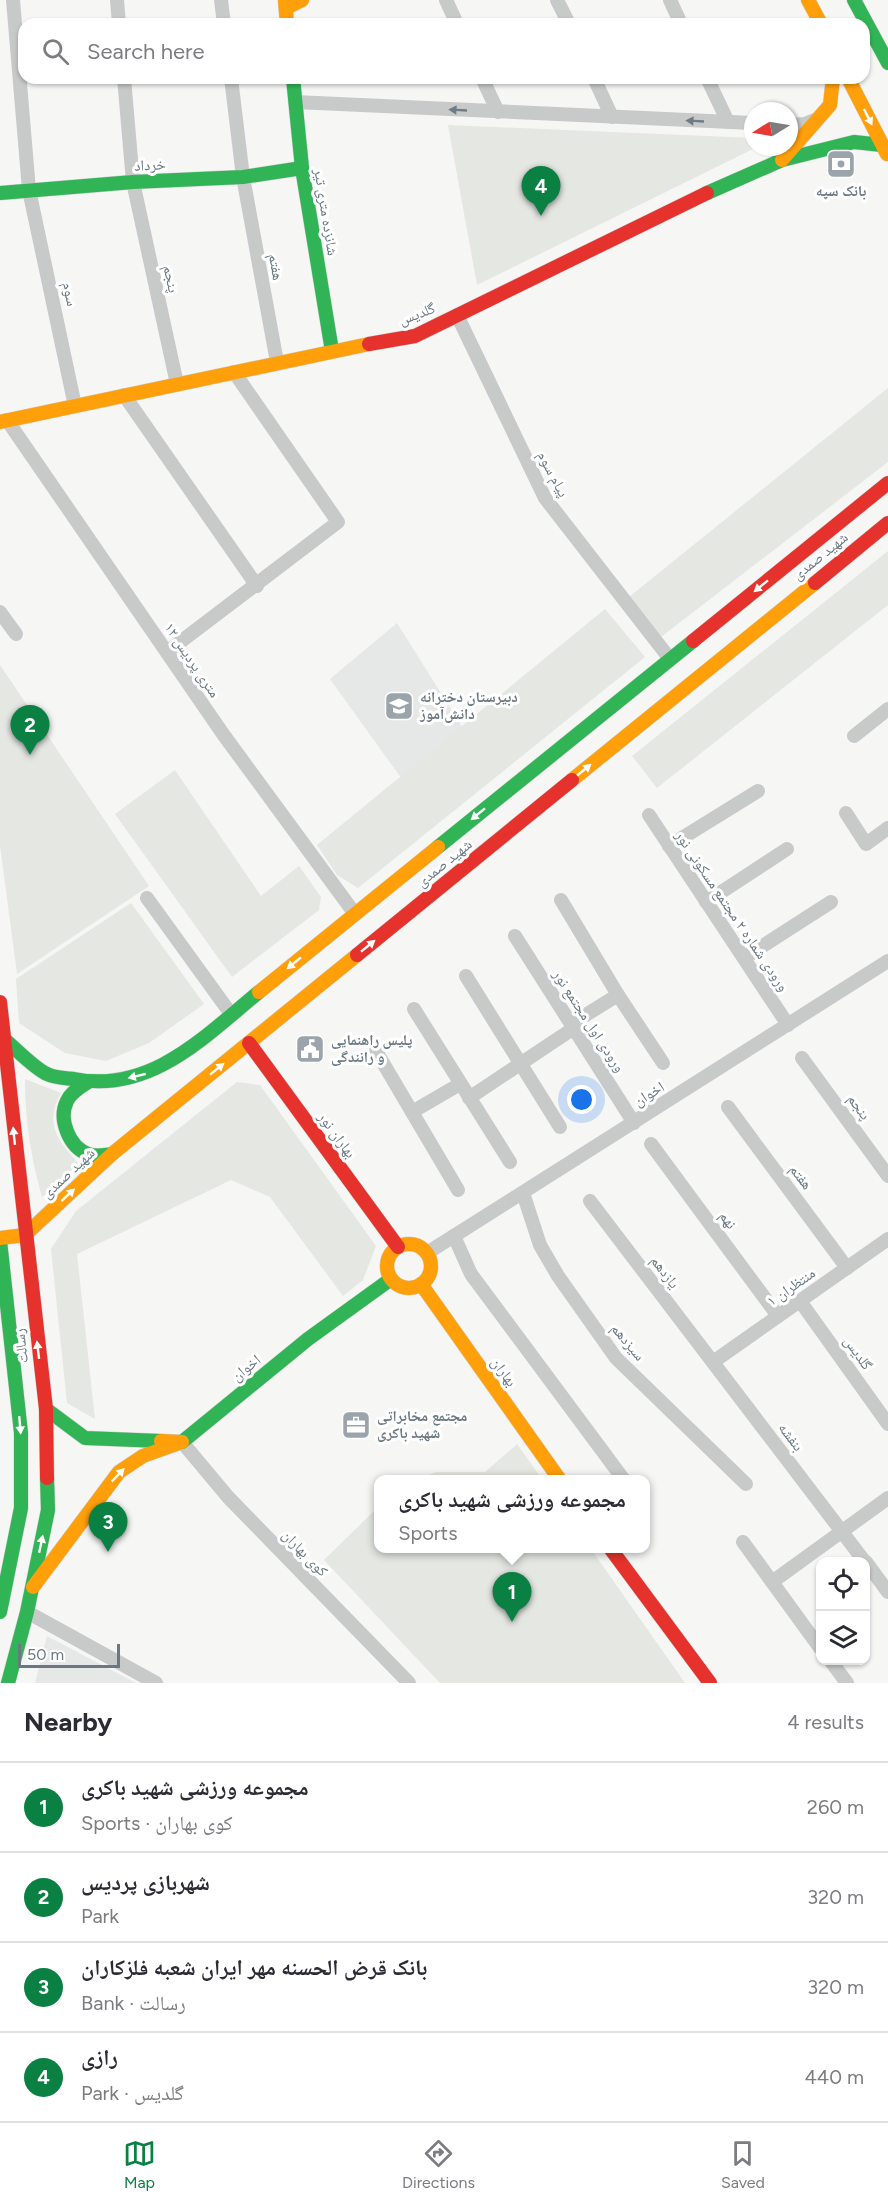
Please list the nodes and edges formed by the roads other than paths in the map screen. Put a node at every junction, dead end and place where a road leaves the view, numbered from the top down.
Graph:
1 (13, 0) edge
2 (117, 0) edge
3 (221, 0) edge
4 (302, 0) edge
5 (446, 0) edge
6 (558, 0) edge
7 (670, 0) edge
8 (808, 0) edge
9 (854, 0) edge
10 (285, 4) edge
11 (118, 18) edge
12 (223, 18) edge
13 (455, 18) edge
14 (566, 18) edge
15 (678, 18) edge
16 (818, 18) edge
17 (864, 18) edge
18 (870, 30) edge
19 (18, 59) edge
20 (888, 63) edge
21 (20, 84) edge
22 (125, 84) edge
23 (232, 84) edge
24 (294, 84) edge
25 (485, 84) edge
26 (597, 84) edge
27 (710, 84) edge
28 (832, 84) edge
29 (851, 84) edge
30 (295, 102) junction
31 (498, 112) junction
32 (612, 117) junction
33 (819, 119) junction
34 (728, 122) junction
35 (744, 123) edge
36 (798, 124) edge
37 (885, 150) edge
38 (783, 160) junction
39 (302, 168) junction
40 (243, 177) junction
41 (133, 182) junction
42 (29, 190) junction
43 (0, 193) edge
44 (457, 315) junction
45 (332, 351) junction
46 (277, 363) junction
47 (234, 372) junction
48 (177, 384) junction
49 (124, 395) junction
50 (75, 406) junction
51 (4, 421) edge
52 (888, 483) edge
53 (888, 523) edge
54 (257, 586) junction
55 (0, 612) edge
56 (16, 634) dead end
57 (167, 652) junction
58 (670, 659) junction
59 (888, 709) edge
60 (854, 736) dead end
61 (541, 763) junction
62 (565, 786) junction
63 (758, 791) dead end
64 (499, 797) junction
65 (846, 813) dead end
66 (649, 815) dead end
67 (520, 822) junction
68 (888, 828) edge
69 (669, 846) junction
70 (787, 849) dead end
71 (147, 898) dead end
72 (561, 900) dead end
73 (706, 902) junction
74 (831, 902) dead end
75 (355, 914) junction
76 (515, 936) dead end
77 (744, 958) junction
78 (888, 961) edge
79 (466, 976) dead end
80 (618, 995) junction
81 (0, 1002) edge
82 (414, 1009) dead end
83 (231, 1014) junction
84 (572, 1026) junction
85 (789, 1026) junction
86 (4, 1040) junction
87 (249, 1043) junction
88 (376, 1051) dead end
89 (802, 1058) dead end
90 (663, 1063) dead end
91 (520, 1064) junction
92 (88, 1082) junction
93 (460, 1084) junction
94 (469, 1098) junction
95 (728, 1107) dead end
96 (412, 1112) junction
97 (634, 1124) junction
98 (560, 1126) dead end
99 (651, 1144) dead end
100 (112, 1154) junction
101 (510, 1162) dead end
102 (888, 1176) edge
103 (458, 1190) dead end
104 (523, 1193) junction
105 (590, 1201) dead end
106 (25, 1235) junction
107 (454, 1236) junction
108 (0, 1240) edge
109 (886, 1245) edge
110 (398, 1247) junction
111 (427, 1253) junction
112 (847, 1268) junction
113 (391, 1279) junction
114 (421, 1284) junction
115 (800, 1301) junction
116 (778, 1316) junction
117 (713, 1362) junction
118 (46, 1409) junction
119 (888, 1424) edge
120 (182, 1442) junction
121 (557, 1475) edge
122 (621, 1475) edge
123 (746, 1484) dead end
124 (888, 1498) edge
125 (842, 1532) junction
126 (743, 1542) dead end
127 (614, 1553) edge
128 (861, 1557) edge
129 (870, 1569) edge
130 (772, 1582) junction
131 (32, 1588) junction
132 (888, 1592) edge
133 (0, 1612) edge
134 (27, 1612) junction
135 (816, 1642) edge
136 (834, 1665) edge
137 (8, 1683) edge
138 (156, 1683) edge
139 (409, 1683) edge
140 (710, 1683) edge
141 (847, 1683) edge

1 - 19 street, سوم
2 - 11 street
3 - 12 street
4 - 10 main road
5 - 13 street
6 - 14 street
7 - 15 street
8 - 16 main road
9 - 17 main road
18 - 20 main road
21 - 42 street, سوم
22 - 41 street, پنجم
23 - 40 street, هفتم
24 - 30 main road, شانزده متری تیر
25 - 31 street
26 - 32 street
27 - 34 street
28 - 33 main road
29 -> 37 main road
31 -> 30 street
30 - 39 main road, شانزده متری تیر
31 - 32 street
34 -> 32 street
33 - 36 street
33 - 38 main road
34 - 35 street
37 - 38 main road, گلدیس
38 - 44 main road, گلدیس
39 - 40 main road, خرداد
39 - 45 main road, شانزده متری تیر
40 - 41 main road, خرداد
40 - 46 street, هفتم
41 - 42 main road, خرداد
41 - 48 street, پنجم
42 - 43 main road, خرداد
42 - 50 street, سوم
44 - 45 main road, گلدیس
44 - 58 street, پیام سوم
45 - 46 main road, گلدیس
46 - 47 main road, گلدیس
47 - 48 main road, گلدیس
47 - 54 street
48 - 49 main road, گلدیس
49 - 50 main road, گلدیس
49 - 54 street
50 - 51 main road, گلدیس
51 - 57 street, ۱۲ متری پردیس
52 -> 58 main road, شهید صمدی
62 -> 53 main road, شهید صمدی
54 - 57 street
55 - 56 street
57 - 75 street, ۱۲ متری پردیس
58 - 61 main road, شهید صمدی
59 - 60 street
61 - 62 main road
61 - 64 main road, شهید صمدی
62 - 67 main road, شهید صمدی
63 - 69 street
64 - 67 main road
64 -> 75 main road, شهید صمدی
65 - 68 street
66 - 69 street, ورودی شماره ۲ مجتمع مسکونی نور
87 -> 67 main road, شهید صمدی
69 - 73 street, ورودی شماره ۲ مجتمع مسکونی نور
70 - 73 street
71 - 83 street
72 - 80 street
73 - 77 street, ورودی شماره ۲ مجتمع مسکونی نور
74 - 77 street
75 -> 83 main road, شهید صمدی
76 - 84 street, ورودی اول مجتمع نور
77 - 85 street, ورودی شماره ۲ مجتمع مسکونی نور
78 - 85 street, اخوان
79 - 91 street
80 - 84 street
80 - 90 street
81 - 86 main road, رسالت
82 - 93 street
83 -> 92 main road, شهید صمدی
84 - 91 street
84 - 97 street, ورودی اول مجتمع نور
85 - 97 street, اخوان
86 - 92 main road, شهید صمدی
106 -> 86 main road, رسالت
100 -> 87 main road, شهید صمدی
87 - 110 main road, بهاران نور
88 - 96 street
89 - 102 street, پنجم
91 - 94 street
91 - 98 street
92 - 100 main road
93 - 94 street
93 - 96 street
94 - 101 street
95 - 112 street, هفتم
96 - 103 street
97 - 104 street, اخوان
99 - 116 street, نهم
106 -> 100 main road, شهید صمدی
104 - 107 street, اخوان
104 - 123 street, سیزدهم
105 - 117 street, یازدهم
106 - 108 main road
118 -> 106 main road, رسالت
107 - 111 street, اخوان
107 - 122 street
108 -> 133 main road, رسالت
109 - 112 street, منتظران ۱
110 - 111 main road
110 - 113 main road
111 - 114 main road
112 - 115 street, منتظران ۱
113 - 114 main road
113 - 120 main road, اخوان
114 - 121 main road, بهاران
115 - 116 street, منتظران ۱
115 - 119 street, گلدیس
116 - 117 street, منتظران ۱
117 - 125 street, بنفشه
118 - 120 main road
131 -> 118 main road, رسالت
131 -> 120 main road
120 - 139 street, کوی بهاران
124 - 125 street
125 - 128 street, بنفشه
125 - 130 street
126 - 130 street
127 - 140 main road
129 - 132 street, بنفشه
130 - 135 street
131 - 134 main road, رسالت
134 - 137 main road, رسالت
134 - 138 street
136 - 141 street

